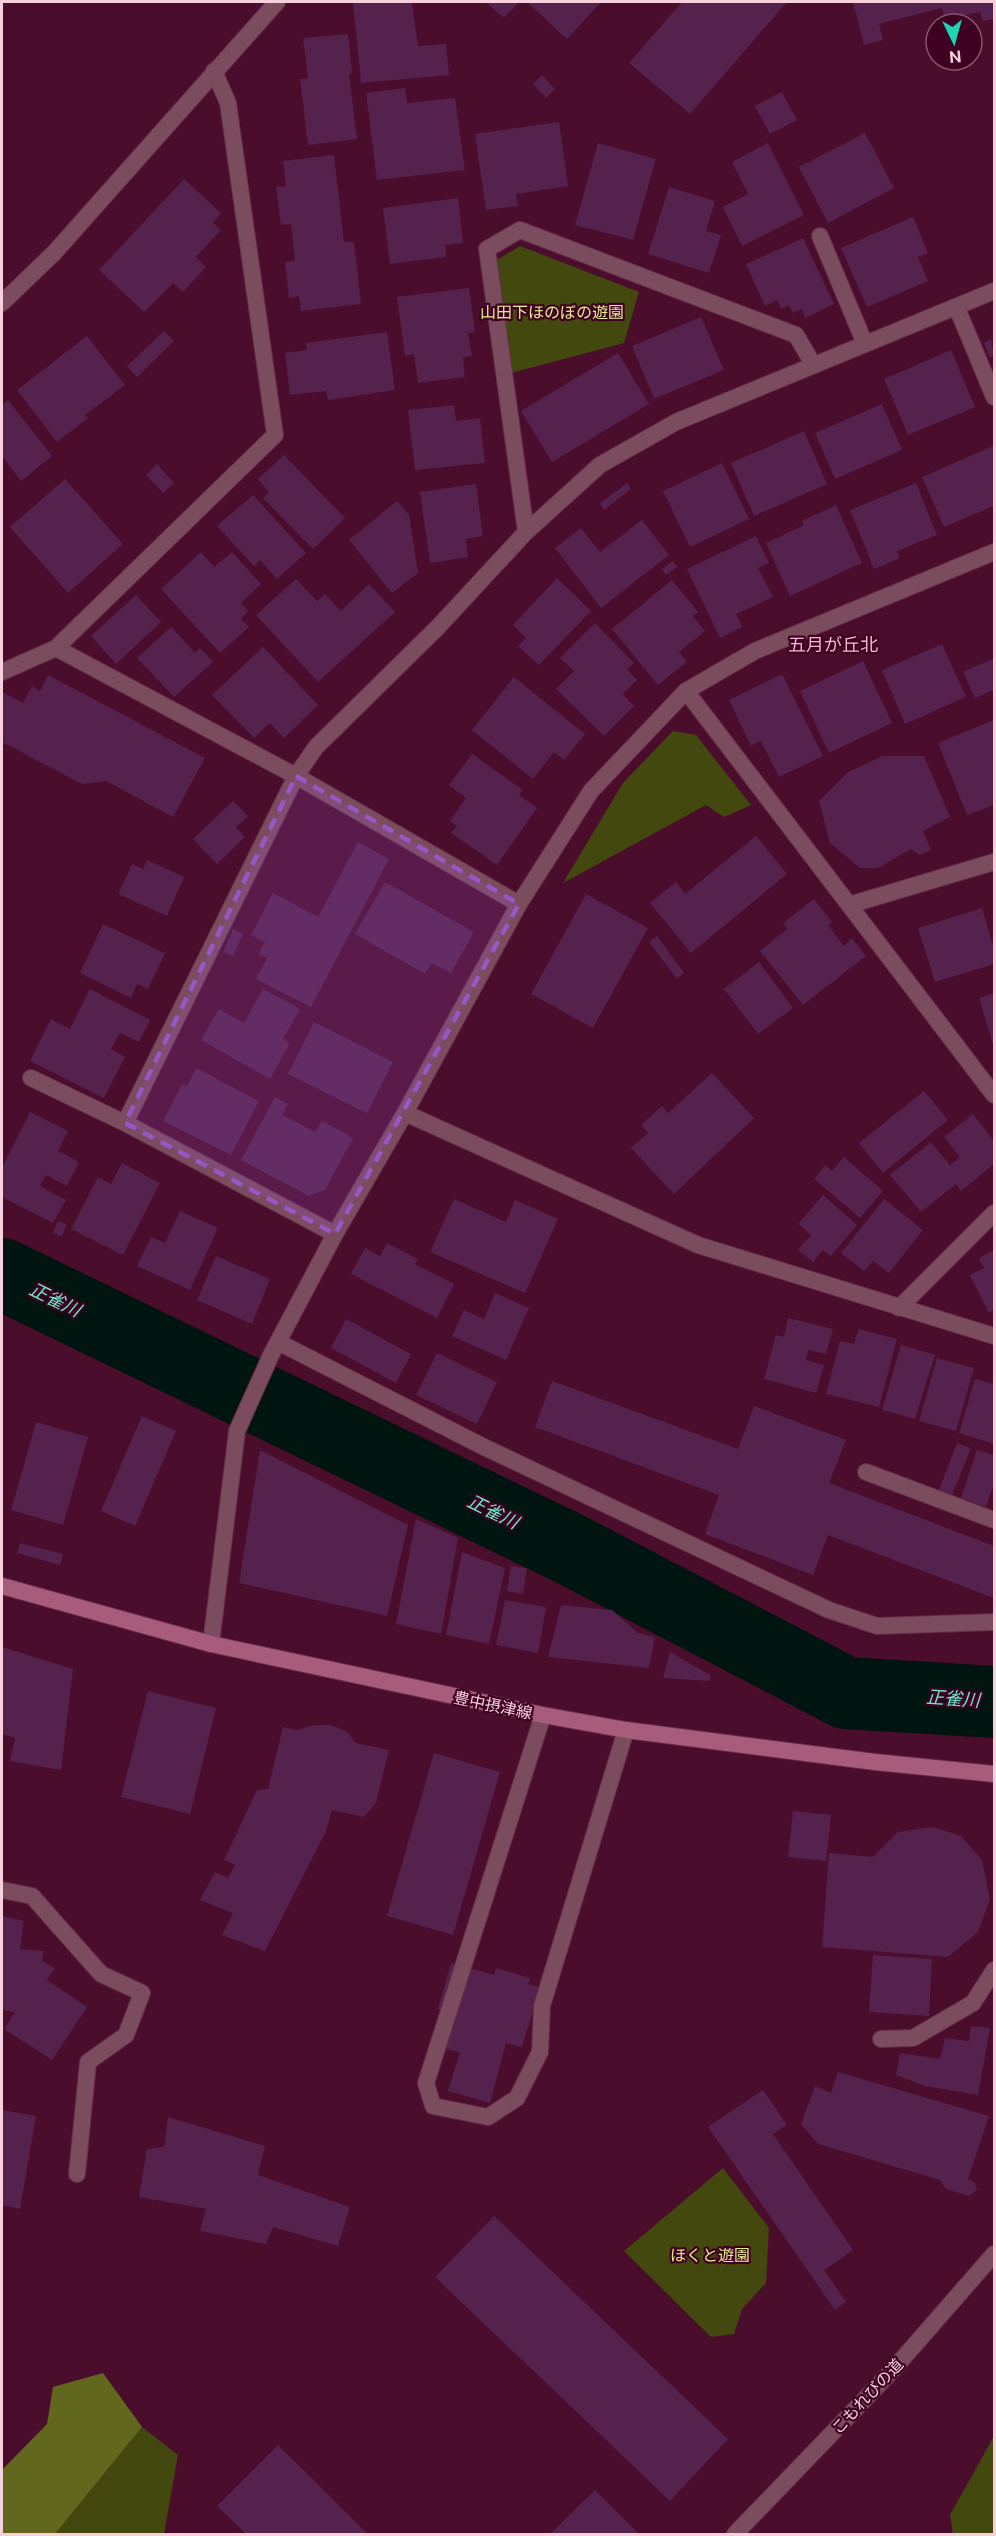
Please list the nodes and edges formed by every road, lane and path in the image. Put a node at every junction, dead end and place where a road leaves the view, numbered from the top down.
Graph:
1 (277, 2) edge
2 (214, 71) junction
3 (820, 236) dead end
4 (994, 291) edge
5 (2, 303) edge
6 (957, 308) junction
7 (865, 344) junction
8 (813, 364) junction
9 (994, 397) edge
10 (526, 532) junction
11 (994, 552) edge
12 (56, 648) junction
13 (2, 672) edge
14 (686, 691) junction
15 (296, 776) junction
16 (994, 862) edge
17 (519, 904) junction
18 (849, 905) junction
19 (31, 1078) dead end
20 (994, 1095) edge
21 (405, 1113) junction
22 (125, 1123) junction
23 (994, 1213) edge
24 (335, 1234) junction
25 (900, 1308) junction
26 (994, 1336) edge
27 (274, 1348) junction
28 (866, 1472) dead end
29 (994, 1520) edge
30 (2, 1586) edge
31 (994, 1622) edge
32 (212, 1644) junction
33 (543, 1715) junction
34 (626, 1730) junction
35 (994, 1774) edge
36 (2, 1890) edge
37 (994, 1970) edge
38 (881, 2039) dead end
39 (77, 2174) dead end
40 (994, 2254) edge
41 (735, 2535) edge

1 - 2 street
2 - 5 street
2 - 12 street
3 - 7 street
4 - 6 street
6 - 7 street
6 - 9 street
7 - 8 street
8 - 10 street
8 - 10 street
10 - 15 street
11 - 14 street
12 - 13 street
12 - 15 street
14 - 17 street
14 - 18 street
15 - 17 street
15 - 22 street
16 - 18 street
17 - 21 street
18 - 20 street
19 - 22 street
21 - 24 street
21 - 25 street
22 - 24 street
23 - 25 street
24 - 27 street
25 - 26 street
27 - 31 street
27 - 32 street
28 - 29 street
30 - 32 main road, 豊中摂津線
32 - 33 main road, 豊中摂津線
33 - 34 main road, 豊中摂津線
33 - 34 street
34 - 35 main road, 豊中摂津線
36 - 39 street
37 - 38 street
40 - 41 street, こもれびの道

